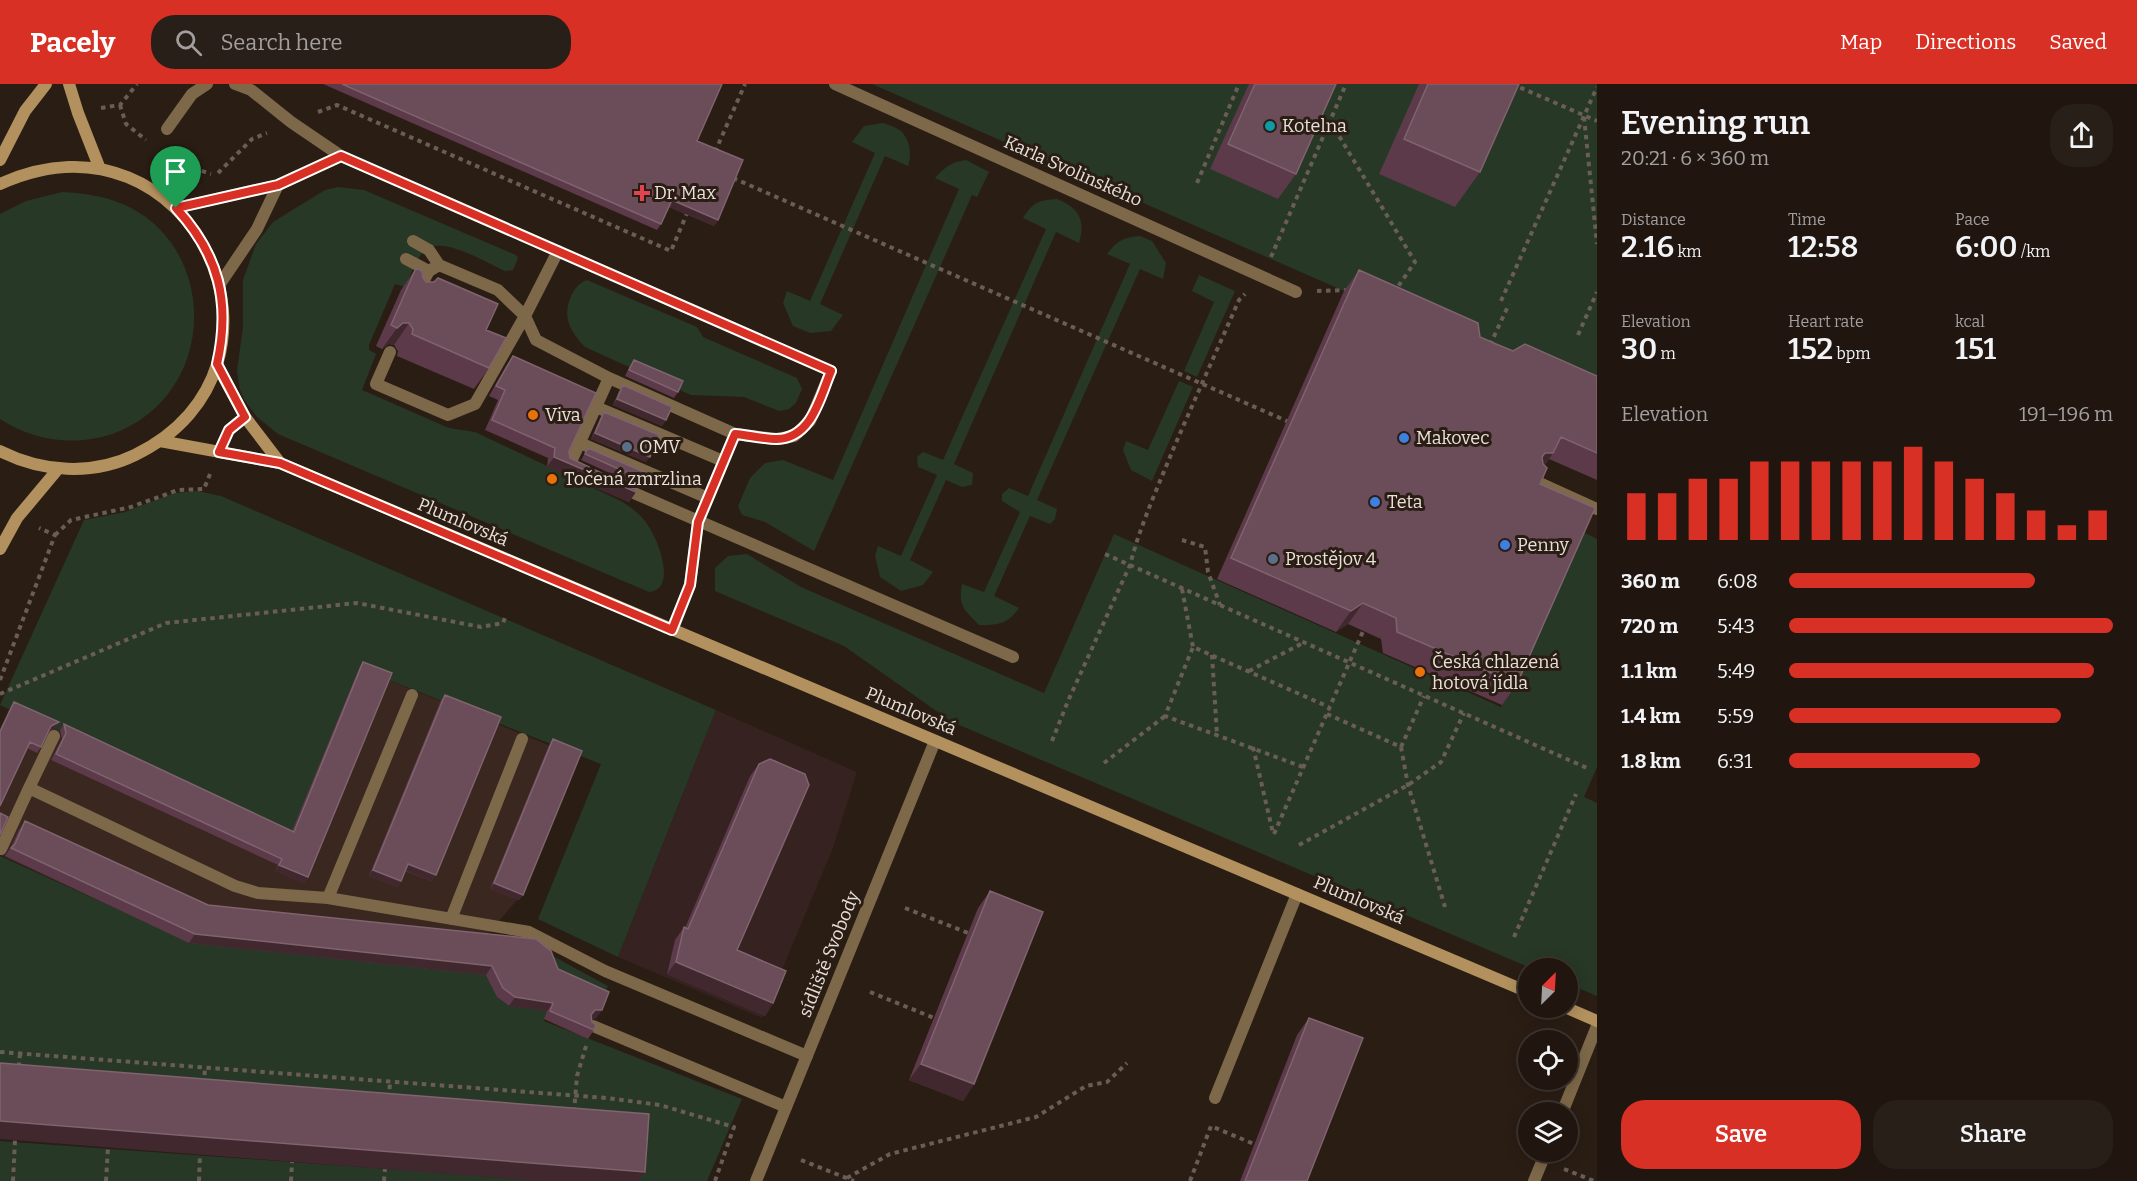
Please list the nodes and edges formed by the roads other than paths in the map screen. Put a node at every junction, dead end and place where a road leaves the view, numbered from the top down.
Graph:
1 (46, 84) edge
2 (69, 84) edge
3 (207, 84) edge
4 (235, 84) edge
5 (834, 84) edge
6 (167, 129) dead end
7 (341, 156) junction
8 (0, 160) edge
9 (100, 169) junction
10 (0, 184) edge
11 (278, 185) junction
12 (176, 208) junction
13 (413, 241) dead end
14 (558, 251) junction
15 (406, 259) dead end
16 (434, 268) junction
17 (220, 284) junction
18 (1296, 292) road end
19 (415, 296) edge
20 (525, 316) junction
21 (390, 352) edge
22 (217, 364) junction
23 (609, 378) junction
24 (596, 407) junction
25 (735, 434) junction
26 (160, 441) junction
27 (580, 443) junction
28 (0, 451) edge
29 (723, 461) junction
30 (280, 463) junction
31 (58, 469) junction
32 (591, 474) edge
33 (1535, 482) edge
34 (613, 483) edge
35 (708, 498) junction
36 (1597, 509) edge
37 (698, 522) junction
38 (0, 549) edge
39 (672, 630) junction
40 (1013, 657) dead end
41 (412, 695) dead end
42 (54, 736) dead end
43 (522, 739) dead end
44 (935, 741) junction
45 (29, 788) junction
46 (1, 849) edge
47 (1297, 894) junction
48 (328, 898) junction
49 (451, 919) junction
50 (1518, 988) edge
51 (1578, 1013) edge
52 (1597, 1021) edge
53 (593, 1026) edge
54 (1597, 1026) edge
55 (807, 1056) junction
56 (1215, 1098) dead end
57 (1566, 1102) edge
58 (786, 1107) junction
59 (1542, 1162) edge
60 (756, 1181) edge
61 (1534, 1181) edge

1 - 8 main road
2 - 9 main road
3 - 6 street
4 - 7 street
5 - 18 street, Karla Svolinského
7 - 11 street
7 - 14 street
9 - 10 main road
9 - 12 main road
11 - 12 street
11 - 17 street
12 - 17 main road
13 - 16 street
14 - 20 street
14 - 25 street
15 - 16 street
16 - 19 street
16 - 20 street
17 - 22 main road
20 - 21 street
20 - 23 street
22 - 26 main road
22 - 30 main road
23 - 24 street
23 - 25 street
24 - 27 street
24 - 29 street
25 - 29 street
26 - 30 main road, Plumlovská
26 - 31 main road
27 - 32 street
27 - 35 street
28 - 31 main road
29 - 35 street
30 - 39 main road, Plumlovská
31 - 38 main road
33 - 36 street
34 - 37 street
35 - 37 street
37 - 39 street
37 - 40 street
39 - 44 main road, Plumlovská
41 - 48 street
42 - 45 street
43 - 49 street
44 - 47 main road, Plumlovská
44 - 55 street, sídliště Svobody
45 - 46 street
45 - 48 street
47 - 50 main road, Plumlovská
47 - 56 street
48 - 49 street
49 - 55 street
51 - 52 main road
53 - 58 street
54 - 57 street
55 - 58 street, sídliště Svobody
58 - 60 street, sídliště Svobody
59 - 61 street

